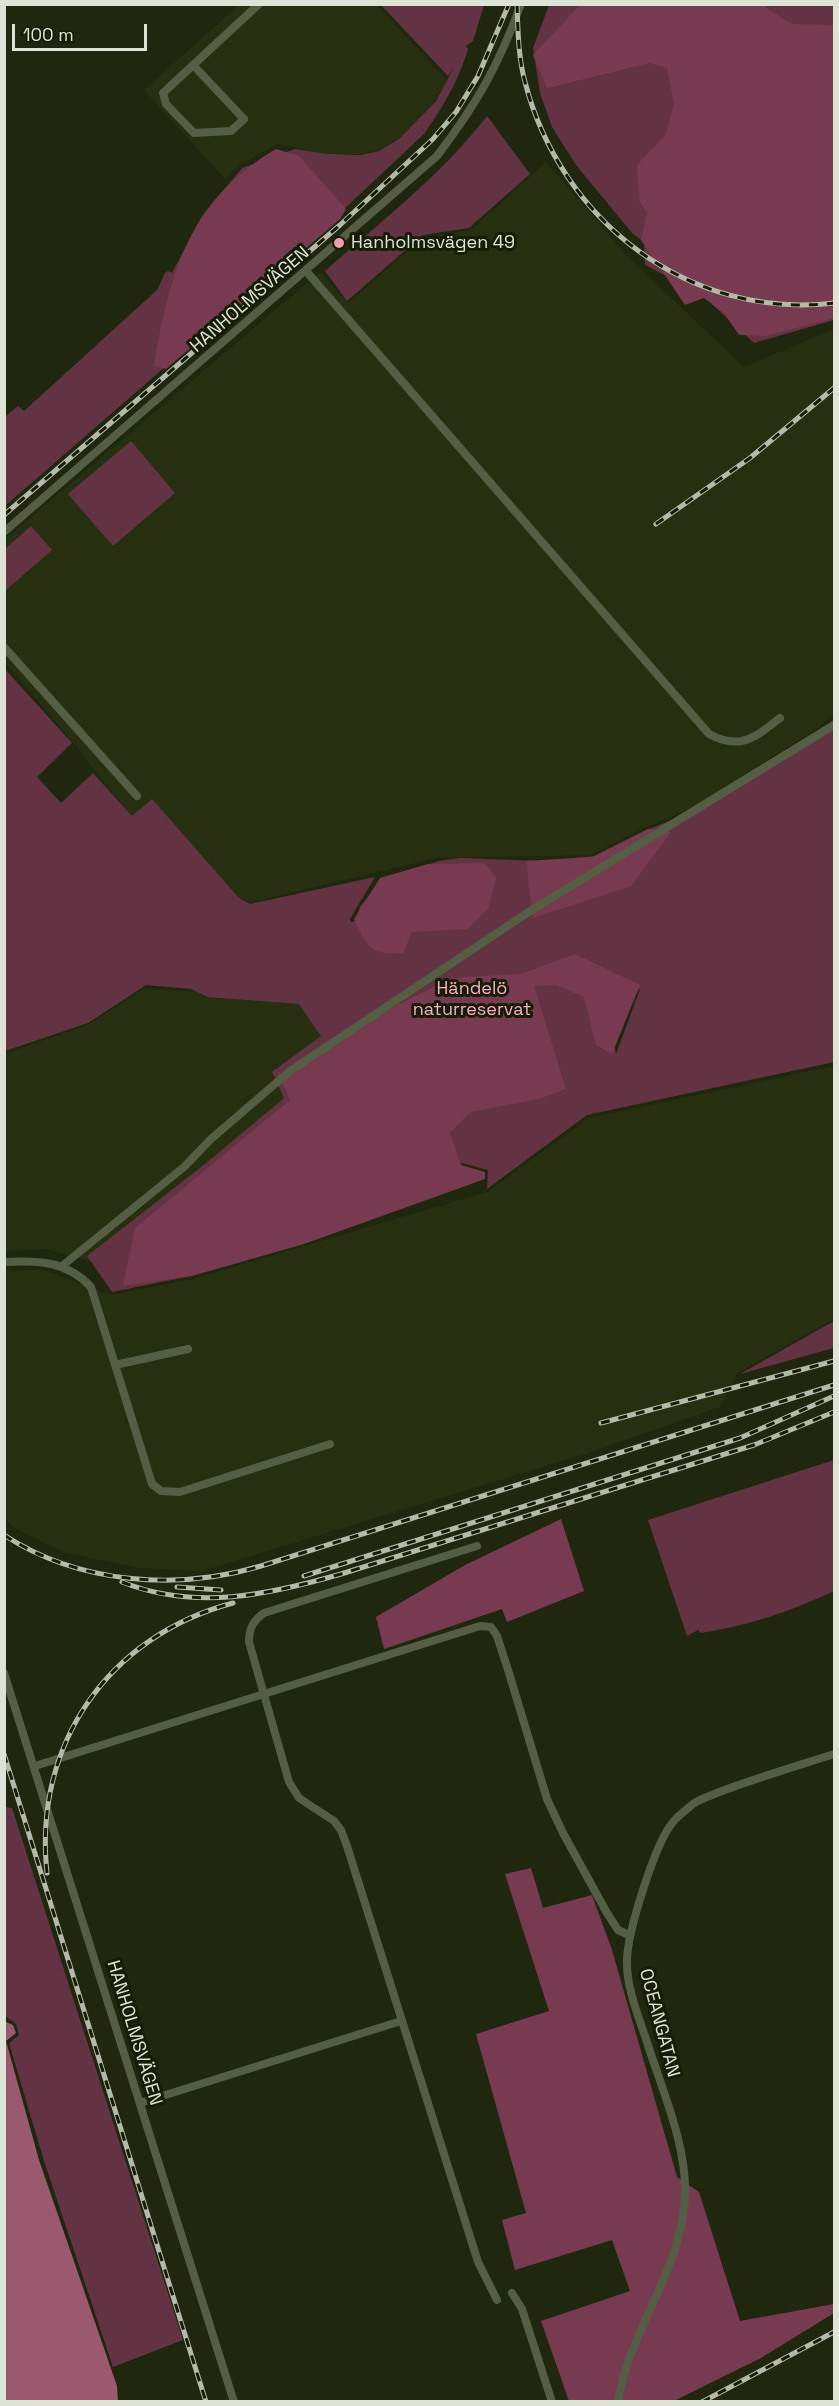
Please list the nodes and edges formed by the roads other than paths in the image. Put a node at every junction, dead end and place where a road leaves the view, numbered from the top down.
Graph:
1 (259, 4) edge
2 (521, 4) edge
3 (193, 65) junction
4 (306, 271) junction
5 (4, 532) edge
6 (4, 647) edge
7 (780, 718) dead end
8 (834, 725) edge
9 (137, 796) dead end
10 (4, 1262) edge
11 (62, 1266) junction
12 (188, 1349) dead end
13 (115, 1365) junction
14 (330, 1444) dead end
15 (477, 1546) dead end
16 (4, 1673) edge
17 (264, 1694) junction
18 (834, 1754) edge
19 (35, 1766) junction
20 (629, 1935) junction
21 (401, 2021) junction
22 (140, 2103) junction
23 (512, 2293) dead end
24 (497, 2300) dead end
25 (234, 2402) edge
26 (552, 2402) edge
27 (618, 2402) edge

1 - 3 street
2 - 4 street, HANHOLMSVÄGEN
3 - 3 street
4 - 5 street, HANHOLMSVÄGEN
4 - 7 street
6 - 9 street
8 - 11 street
10 - 11 street
11 - 13 street
12 - 13 street
13 - 14 street
15 - 17 street
16 - 19 street, HANHOLMSVÄGEN
17 - 19 street
17 - 20 street
17 - 21 street
18 - 20 street, OCEANGATAN
19 - 22 street, HANHOLMSVÄGEN
20 - 27 street, OCEANGATAN
21 - 22 street
21 - 24 street
22 - 25 street, HANHOLMSVÄGEN
23 - 26 street

